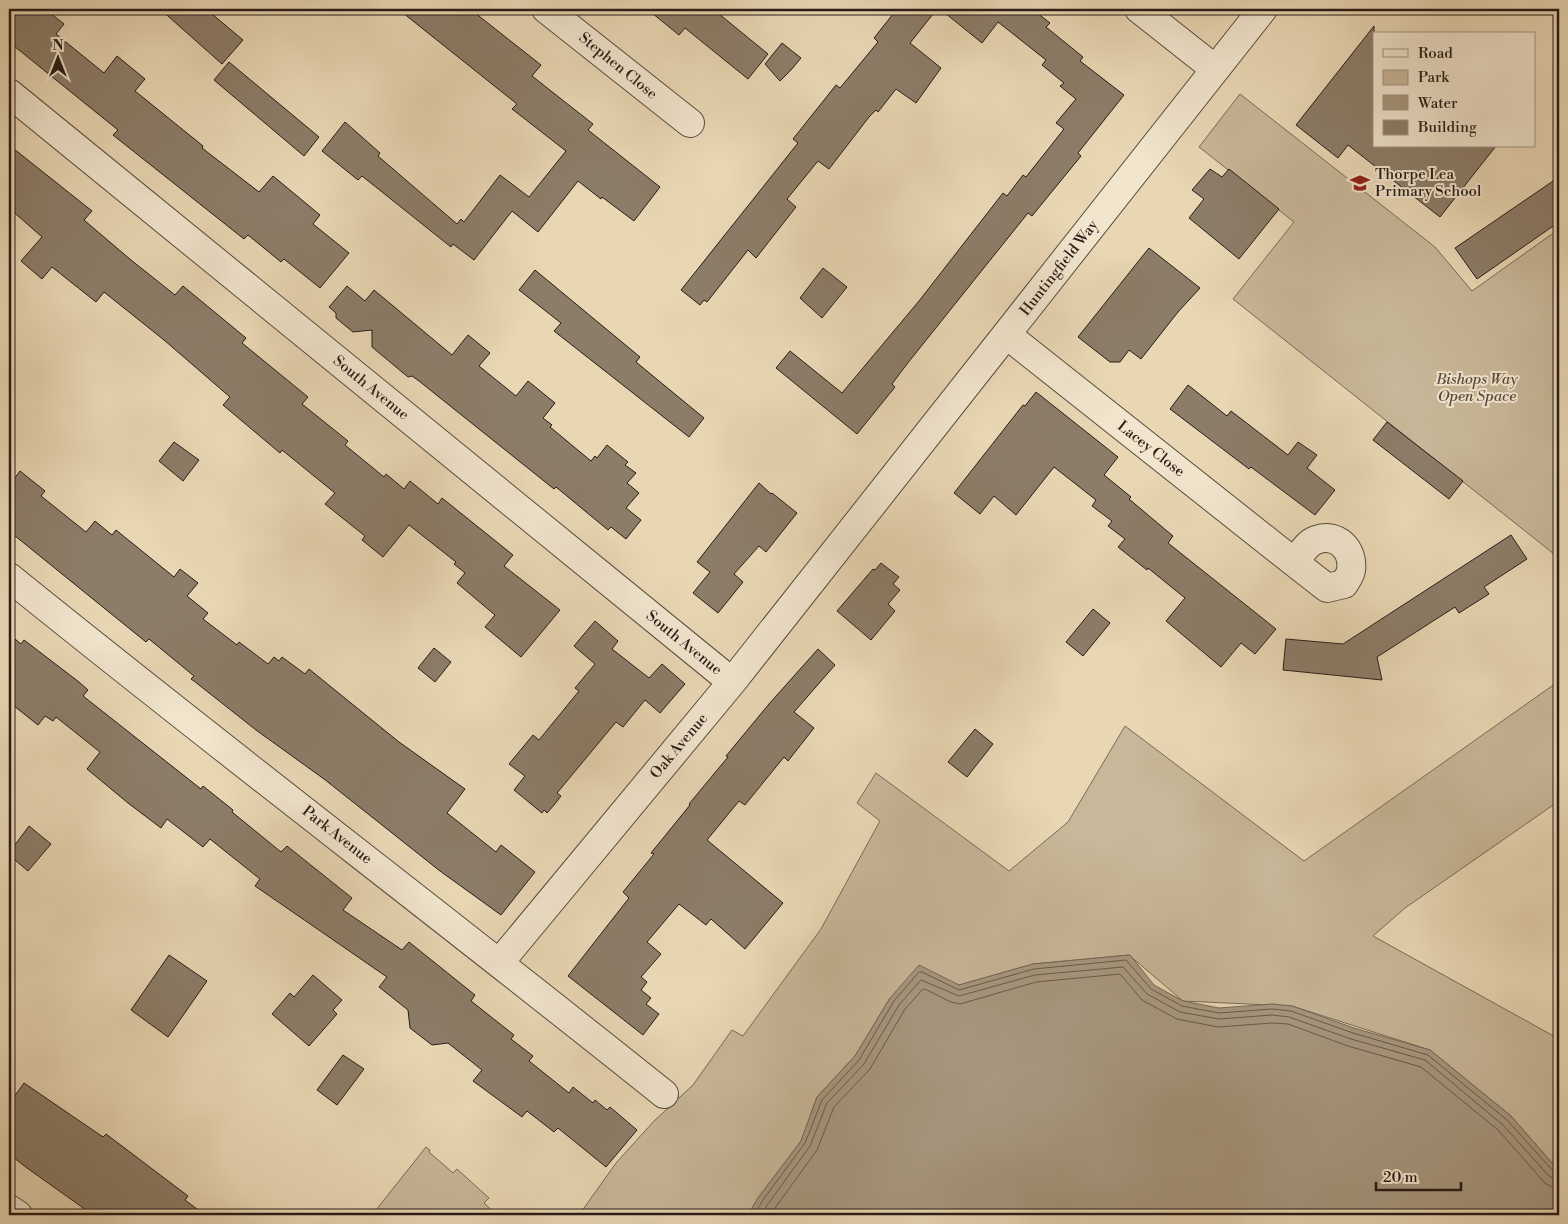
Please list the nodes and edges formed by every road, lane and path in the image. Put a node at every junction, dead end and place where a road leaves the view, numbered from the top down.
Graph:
1 (546, 9) edge
2 (1139, 9) edge
3 (1264, 9) edge
4 (1216, 69) junction
5 (9, 93) edge
6 (690, 123) dead end
7 (1007, 335) junction
8 (855, 528) joint
9 (1295, 563) dead end
10 (9, 577) edge
11 (732, 682) junction
12 (500, 962) junction
13 (664, 1094) dead end
14 (9, 1209) edge
15 (18, 1215) edge

1 - 6 street, Stephen Close
2 - 4 street
3 - 4 street, Huntingfield Way
4 - 7 street, Huntingfield Way
5 - 11 street, South Avenue
7 - 8 street, Huntingfield Way
7 - 9 street, Lacey Close
8 - 11 street, Oak Avenue
10 - 12 street, Park Avenue
11 - 12 street, Oak Avenue
12 - 13 street, Park Avenue
14 - 15 street

